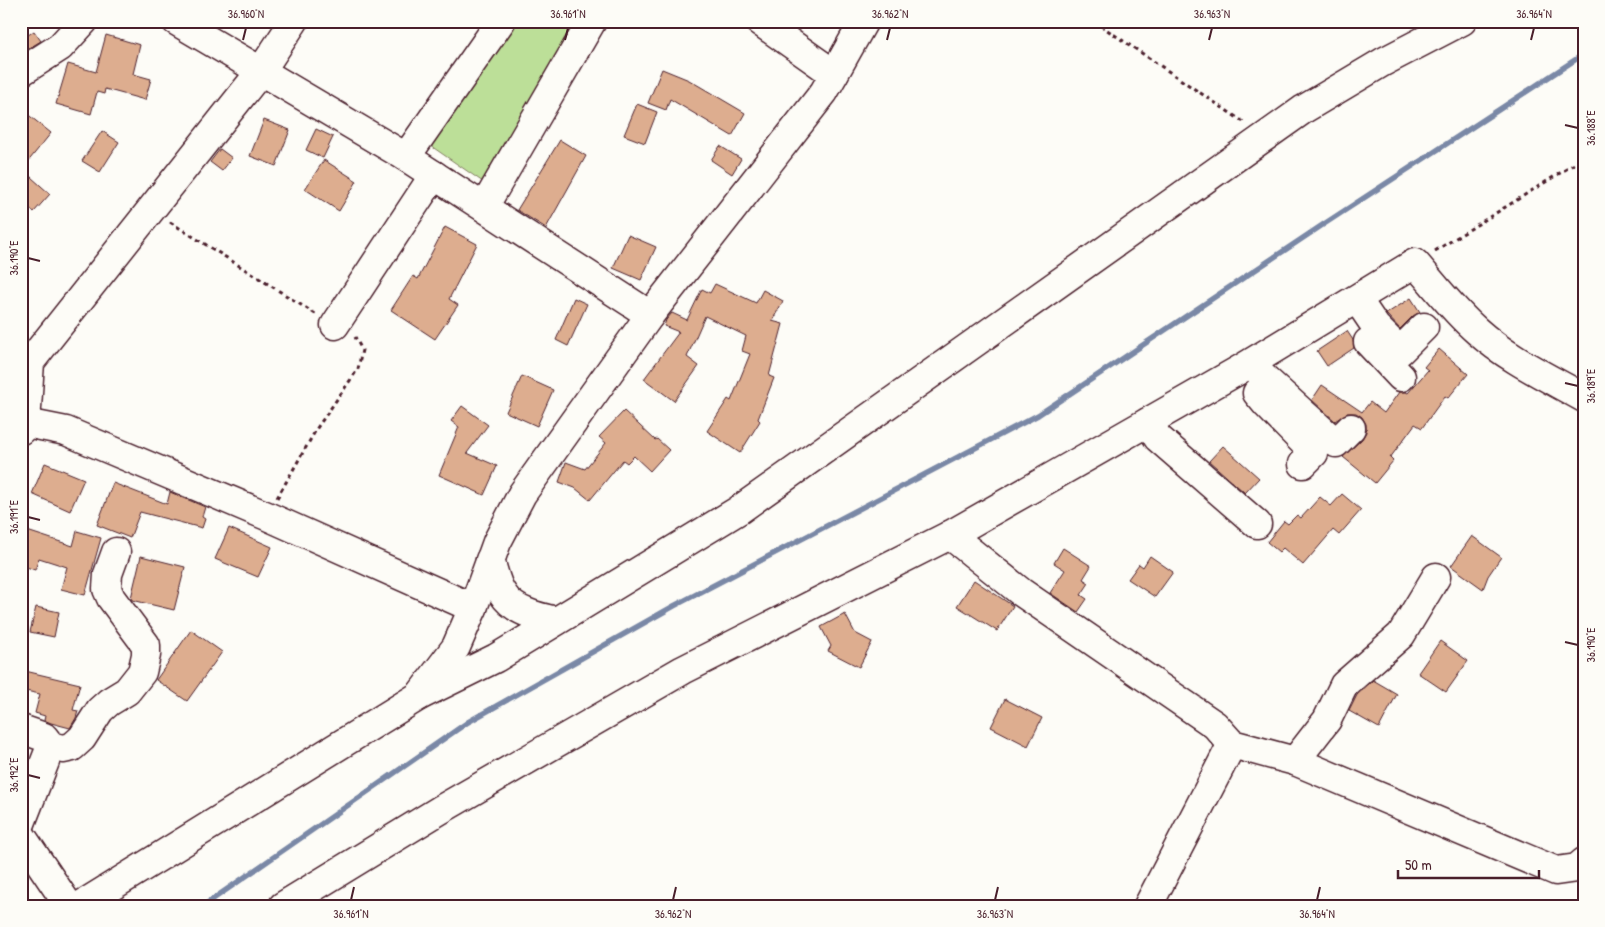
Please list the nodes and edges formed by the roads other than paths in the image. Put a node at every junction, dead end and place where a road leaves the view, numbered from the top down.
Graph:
1 (84, 21) edge
2 (176, 21) edge
3 (294, 21) edge
4 (501, 21) edge
5 (592, 21) edge
6 (759, 21) edge
7 (864, 21) edge
8 (1462, 21) edge
9 (261, 71) junction
10 (21, 72) edge
11 (834, 74) junction
12 (406, 157) junction
13 (434, 174) junction
14 (484, 207) junction
15 (1349, 304) junction
16 (650, 315) junction
17 (335, 326) road end
18 (1424, 326) dead end
19 (1246, 366) junction
20 (1401, 377) dead end
21 (1584, 398) edge
22 (1148, 422) junction
23 (23, 426) edge
24 (1351, 428) dead end
25 (1303, 464) dead end
26 (1257, 524) dead end
27 (950, 535) junction
28 (116, 552) dead end
29 (490, 560) junction
30 (1436, 577) dead end
31 (473, 608) junction
32 (556, 621) junction
33 (418, 696) junction
34 (21, 729) edge
35 (1232, 744) junction
36 (51, 746) junction
37 (1295, 761) junction
38 (21, 823) edge
39 (21, 835) edge
40 (1584, 862) edge
41 (69, 906) edge
42 (80, 906) edge
43 (283, 906) edge
44 (1148, 906) edge

1 - 10 street
2 - 9 street
3 - 9 street
4 - 12 street
5 - 14 street
6 - 11 street
7 - 11 street
8 - 32 street
9 - 12 street
9 - 23 street
11 - 16 street
12 - 13 street
13 - 14 street
13 - 17 street
14 - 16 street
15 - 18 street
15 - 19 street
15 - 20 street
15 - 21 street
16 - 29 street
19 - 22 street
19 - 24 street
19 - 25 street
22 - 26 street
22 - 27 street
23 - 31 street
27 - 35 street
27 - 43 street
28 - 36 street
29 - 31 street
29 - 32 street
30 - 37 street
31 - 33 street
32 - 33 street
33 - 42 street
34 - 36 street
35 - 37 street
35 - 44 street
36 - 38 street
37 - 40 street
39 - 41 street

